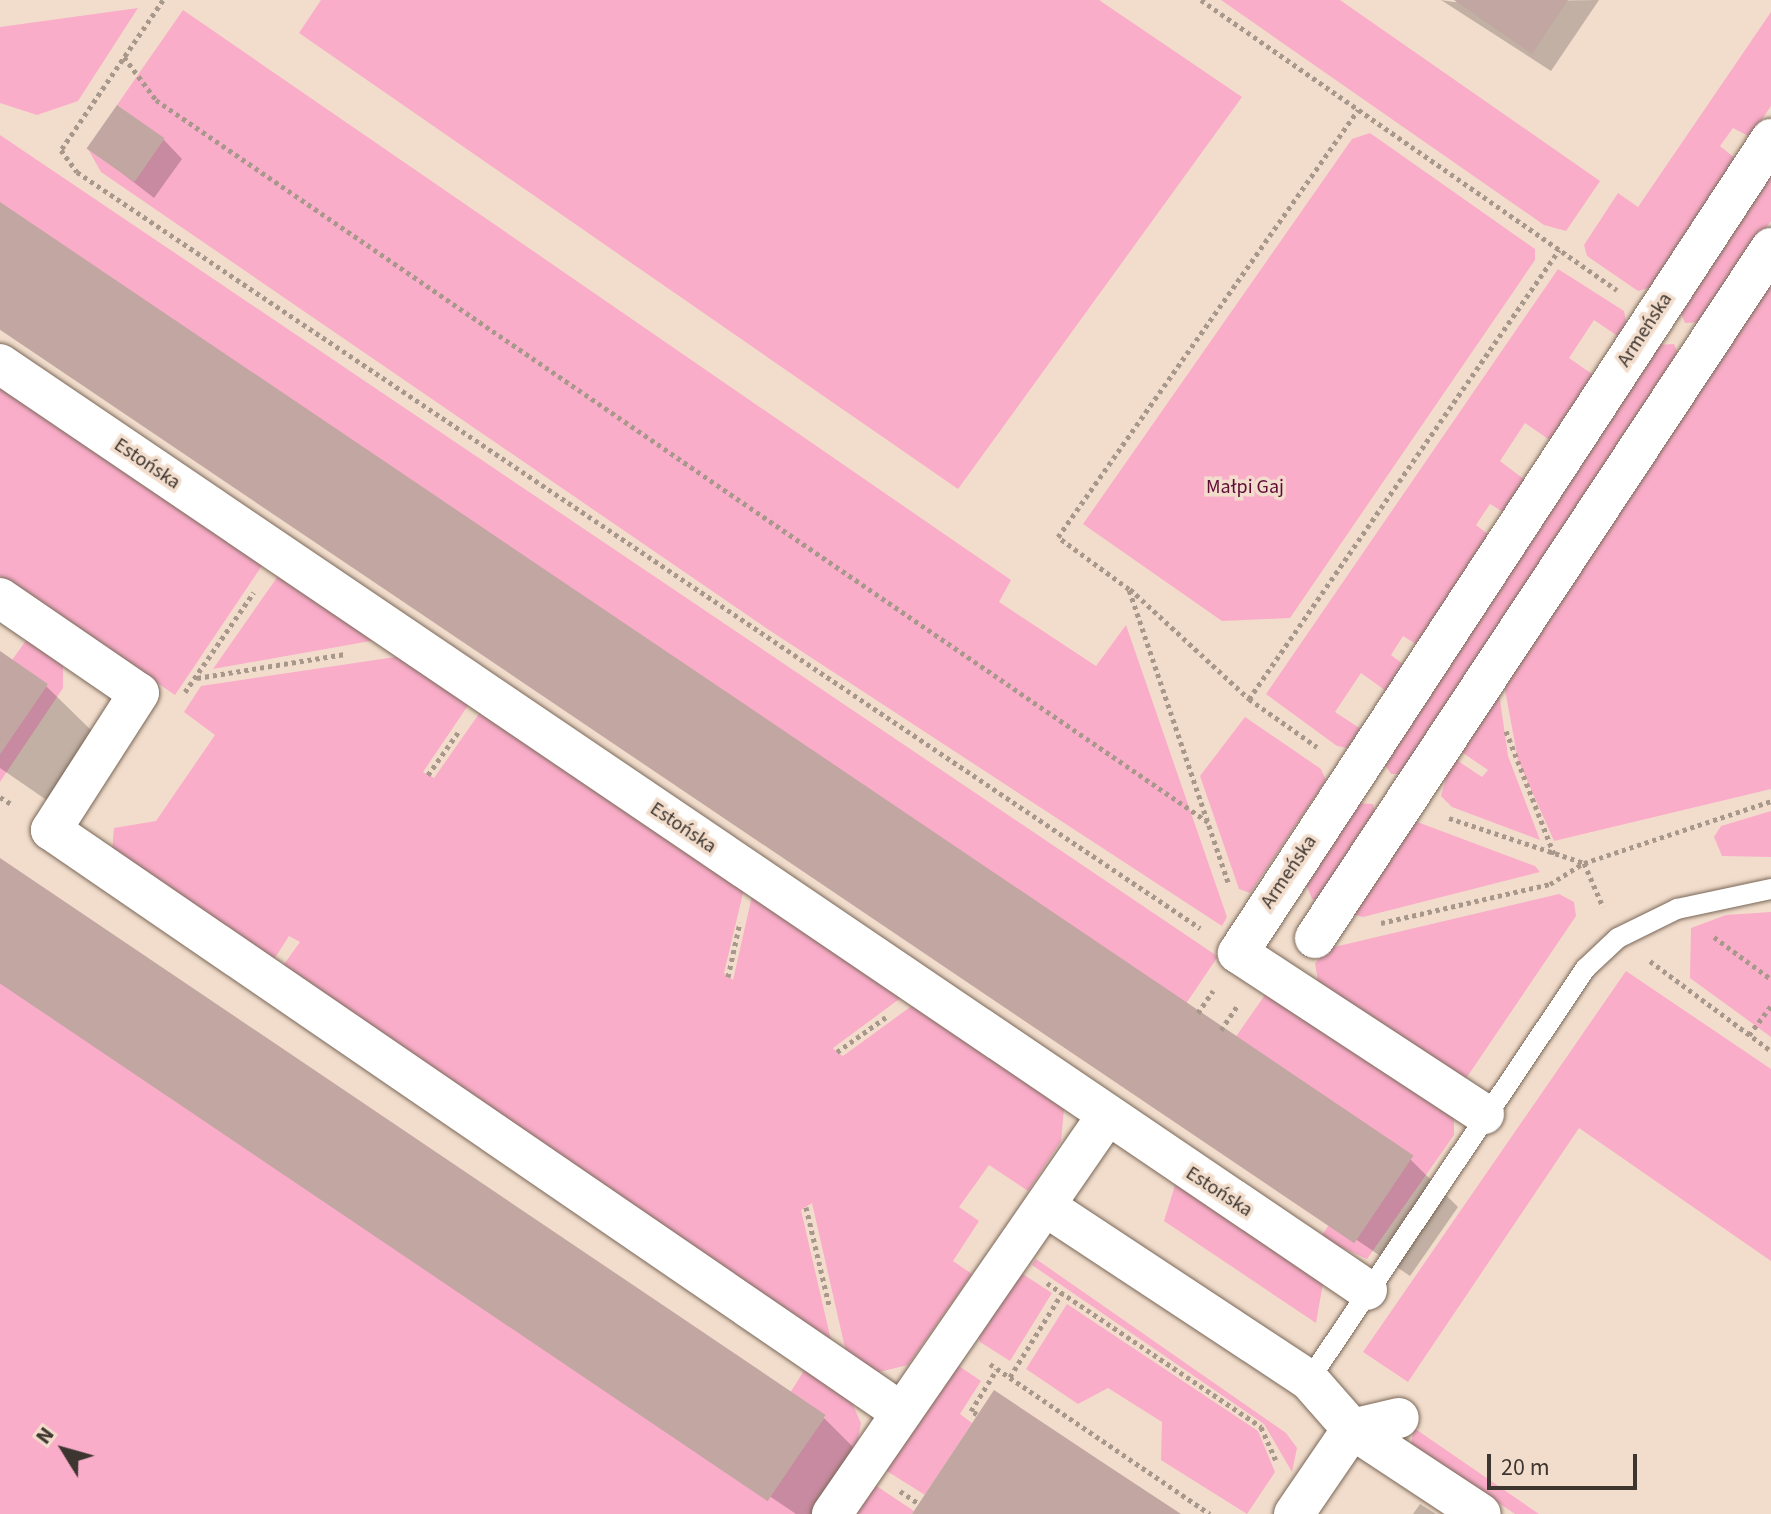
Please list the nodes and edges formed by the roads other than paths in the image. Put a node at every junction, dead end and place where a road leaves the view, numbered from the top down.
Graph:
1 (1771, 139) edge
2 (1771, 248) edge
3 (0, 364) edge
4 (0, 598) edge
5 (1771, 889) edge
6 (1315, 938) road end
7 (1484, 1114) junction
8 (1107, 1116) junction
9 (1045, 1206) junction
10 (1367, 1290) junction
11 (1309, 1380) junction
12 (901, 1412) junction
13 (1399, 1418) dead end
14 (1352, 1429) junction
15 (832, 1514) edge
16 (1294, 1514) edge
17 (1481, 1514) edge

1 - 7 street, Armeńska
2 - 6 street
3 - 8 street, Estońska
4 - 12 street
5 - 7 lane
7 - 10 lane
8 - 9 street
8 - 10 street, Estońska
9 - 11 street
9 - 12 street
10 - 11 lane
11 - 14 street
12 - 15 street
13 - 14 street
14 - 16 street
14 - 17 street

